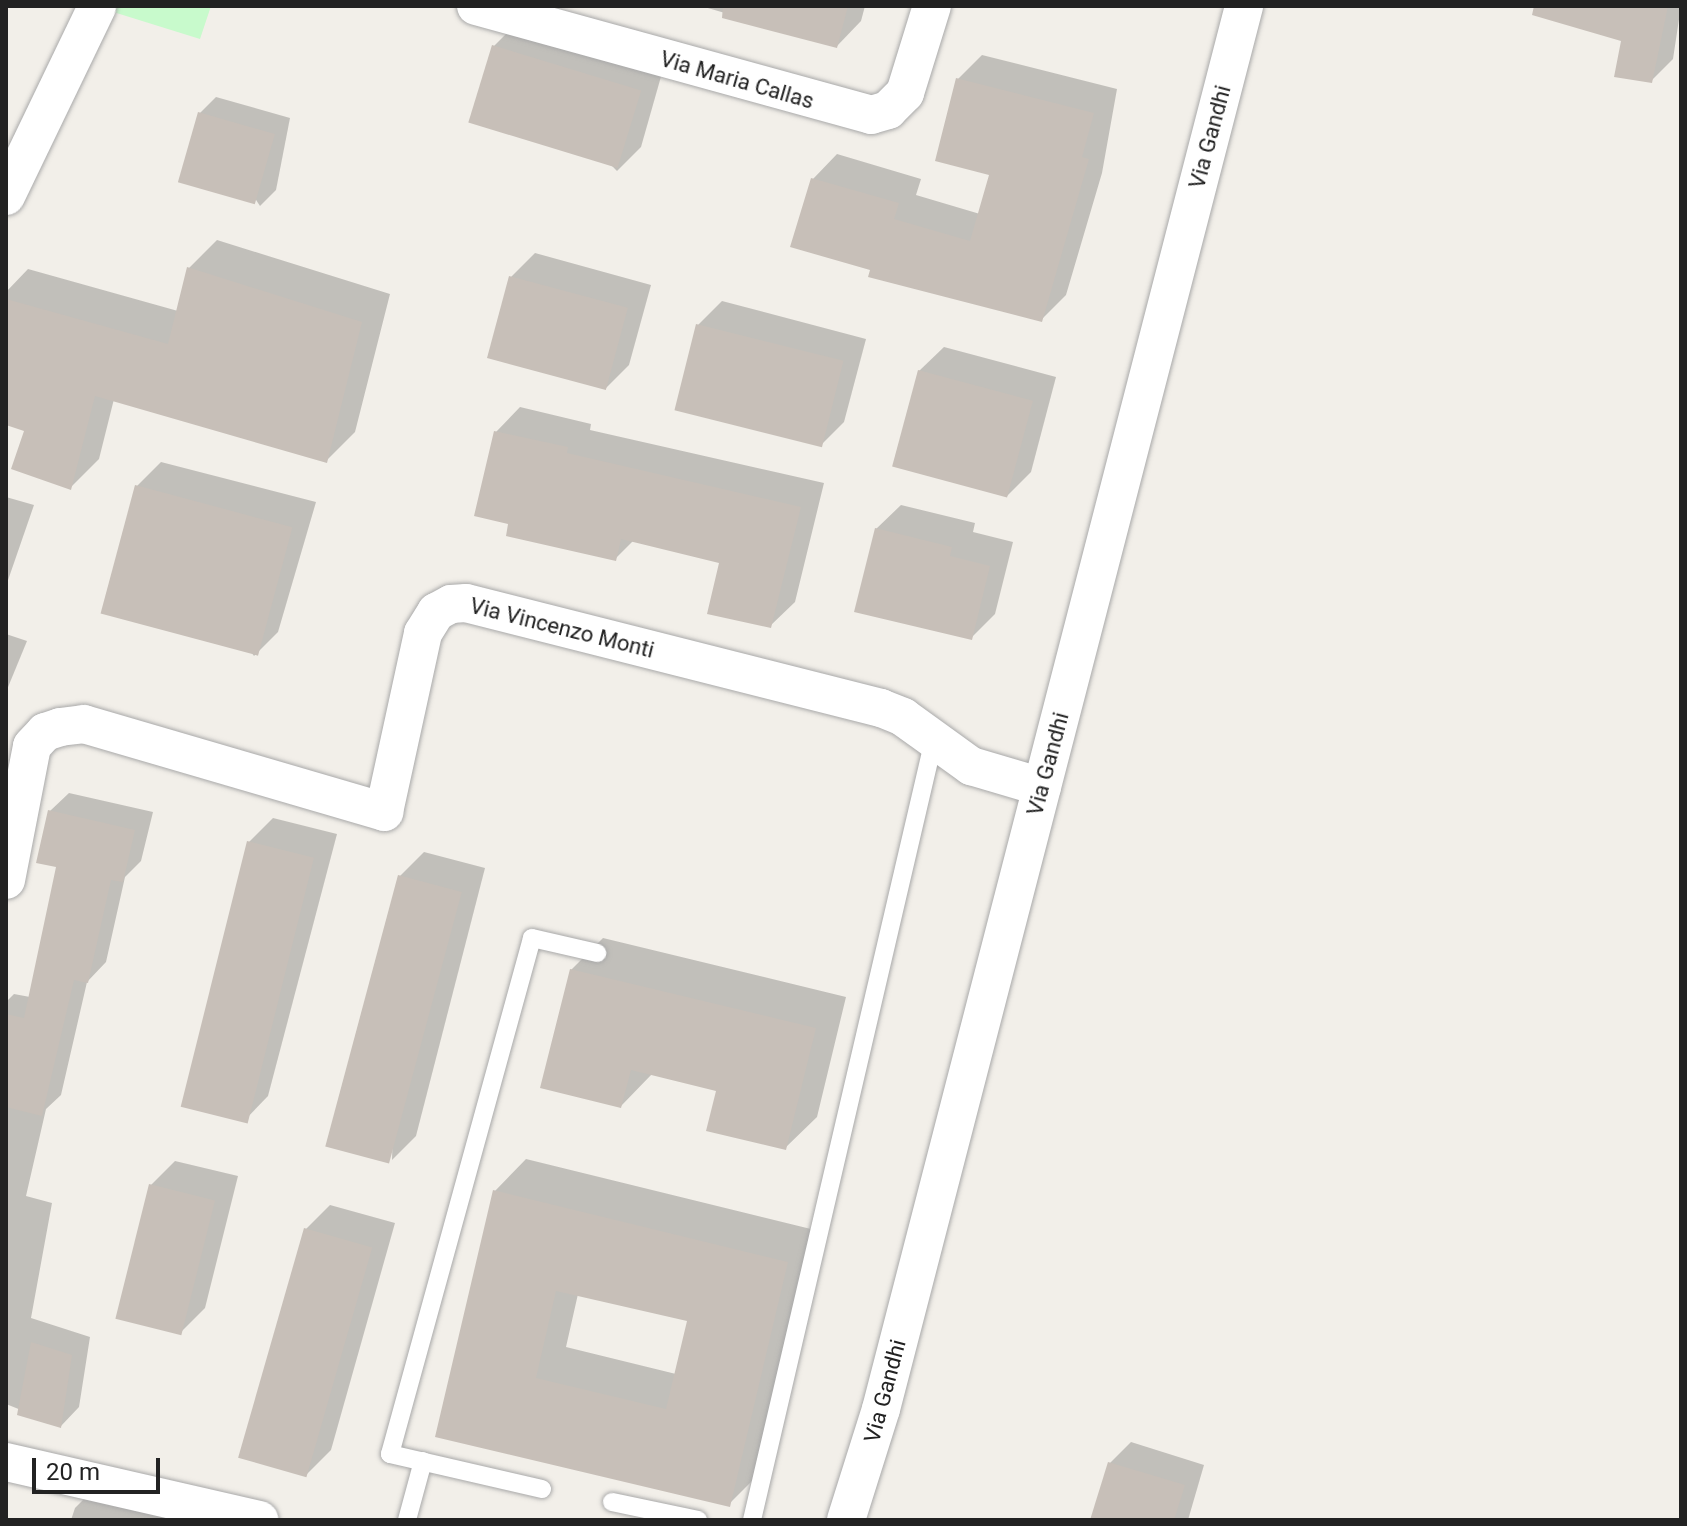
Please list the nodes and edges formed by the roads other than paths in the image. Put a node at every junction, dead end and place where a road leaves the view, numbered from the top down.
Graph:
1 (476, 6) edge
2 (932, 6) edge
3 (1244, 6) edge
4 (97, 7) edge
5 (6, 196) edge
6 (934, 739) junction
7 (1042, 787) junction
8 (11, 838) edge
9 (6, 880) edge
10 (597, 953) dead end
11 (423, 1461) junction
12 (6, 1462) edge
13 (542, 1489) dead end
14 (612, 1502) dead end
15 (244, 1518) edge
16 (407, 1520) edge
17 (698, 1520) edge
18 (752, 1520) edge
19 (846, 1520) edge

1 - 2 street, Via Maria Callas
3 - 7 street, Via Gandhi
4 - 5 street
6 - 7 street, Via Vincenzo Monti
6 - 8 street, Via Vincenzo Monti
6 - 18 lane
7 - 19 street, Via Gandhi
8 - 9 street, Via Vincenzo Monti
10 - 11 lane
11 - 13 lane
11 - 16 lane
12 - 15 street
14 - 17 lane

